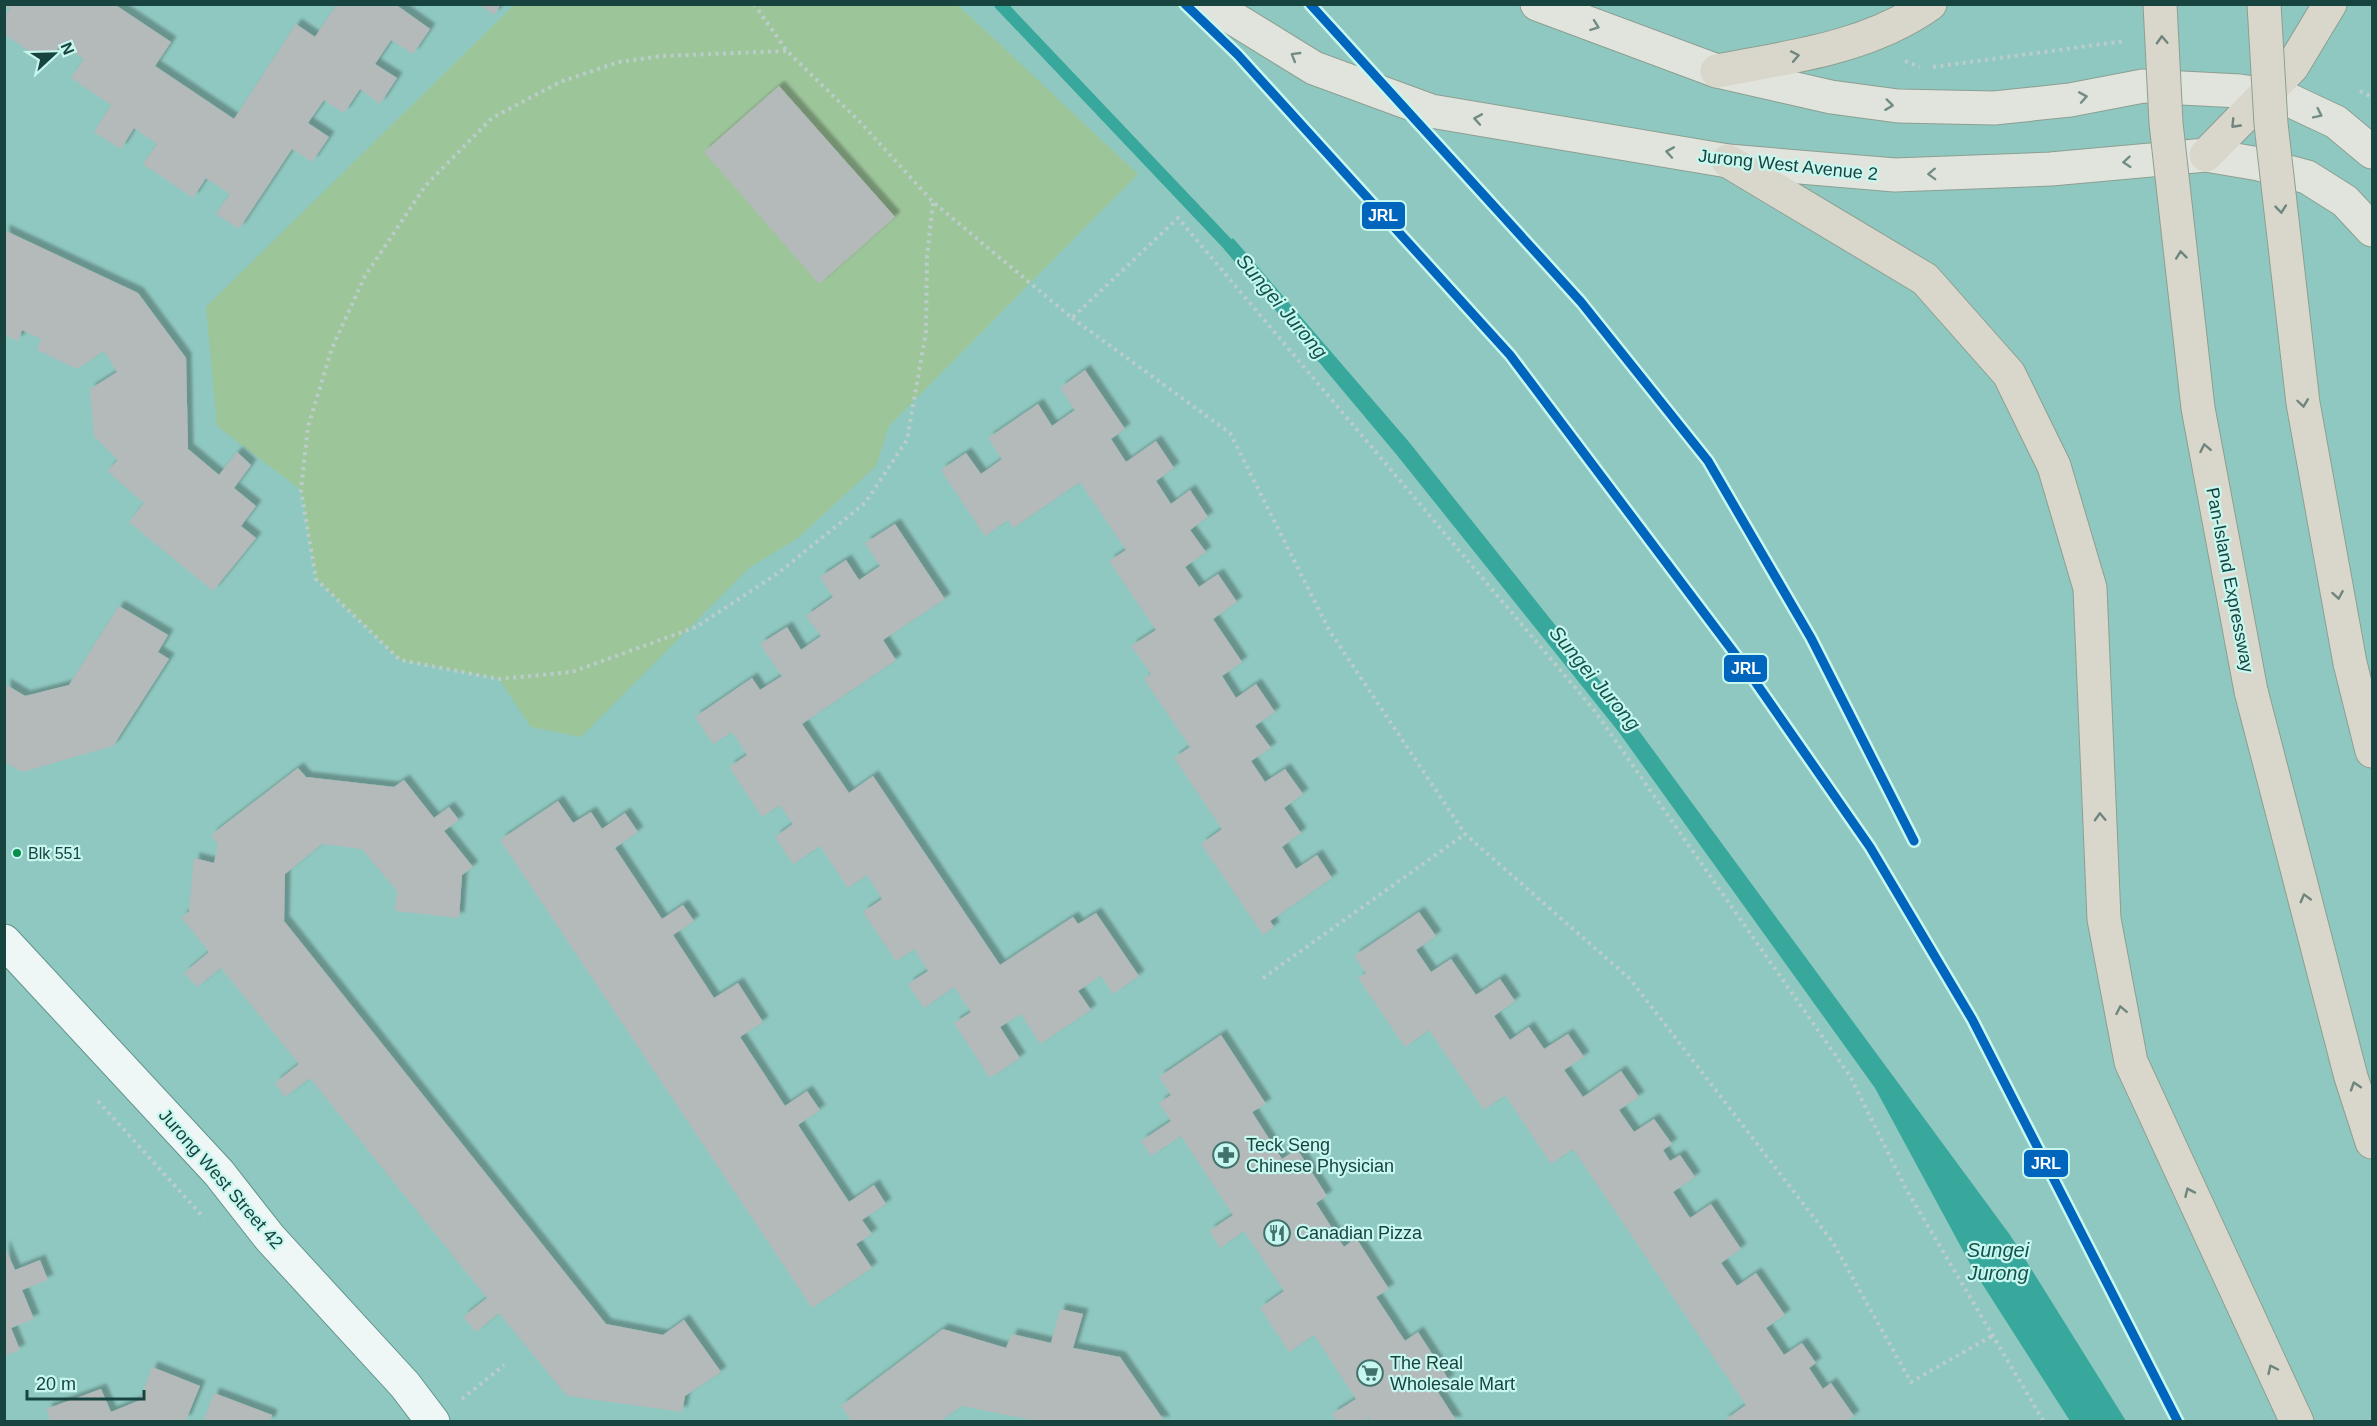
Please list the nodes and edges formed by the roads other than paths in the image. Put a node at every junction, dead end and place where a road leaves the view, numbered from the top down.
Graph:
1 (1210, 4) edge
2 (1537, 4) edge
3 (1930, 4) edge
4 (2160, 4) edge
5 (2264, 4) edge
6 (2330, 4) edge
7 (1717, 71) junction
8 (2264, 94) junction
9 (2373, 152) edge
10 (2206, 154) junction
11 (1728, 161) junction
12 (2373, 230) edge
13 (2373, 751) edge
14 (4, 941) edge
15 (2373, 1142) edge
16 (433, 1421) edge
17 (2297, 1422) edge

11 -> 1 main road, Jurong West Avenue 2
2 -> 7 main road
7 -> 3 highway
15 -> 4 highway, Pan-Island Expressway, bridge
5 -> 13 highway, bridge
6 - 8 highway
7 -> 8 main road
8 -> 9 main road
8 -> 10 highway
10 -> 11 main road, Jurong West Avenue 2
10 - 12 main road, Jurong West Avenue 2
17 -> 11 highway
14 - 16 street, Jurong West Street 42

